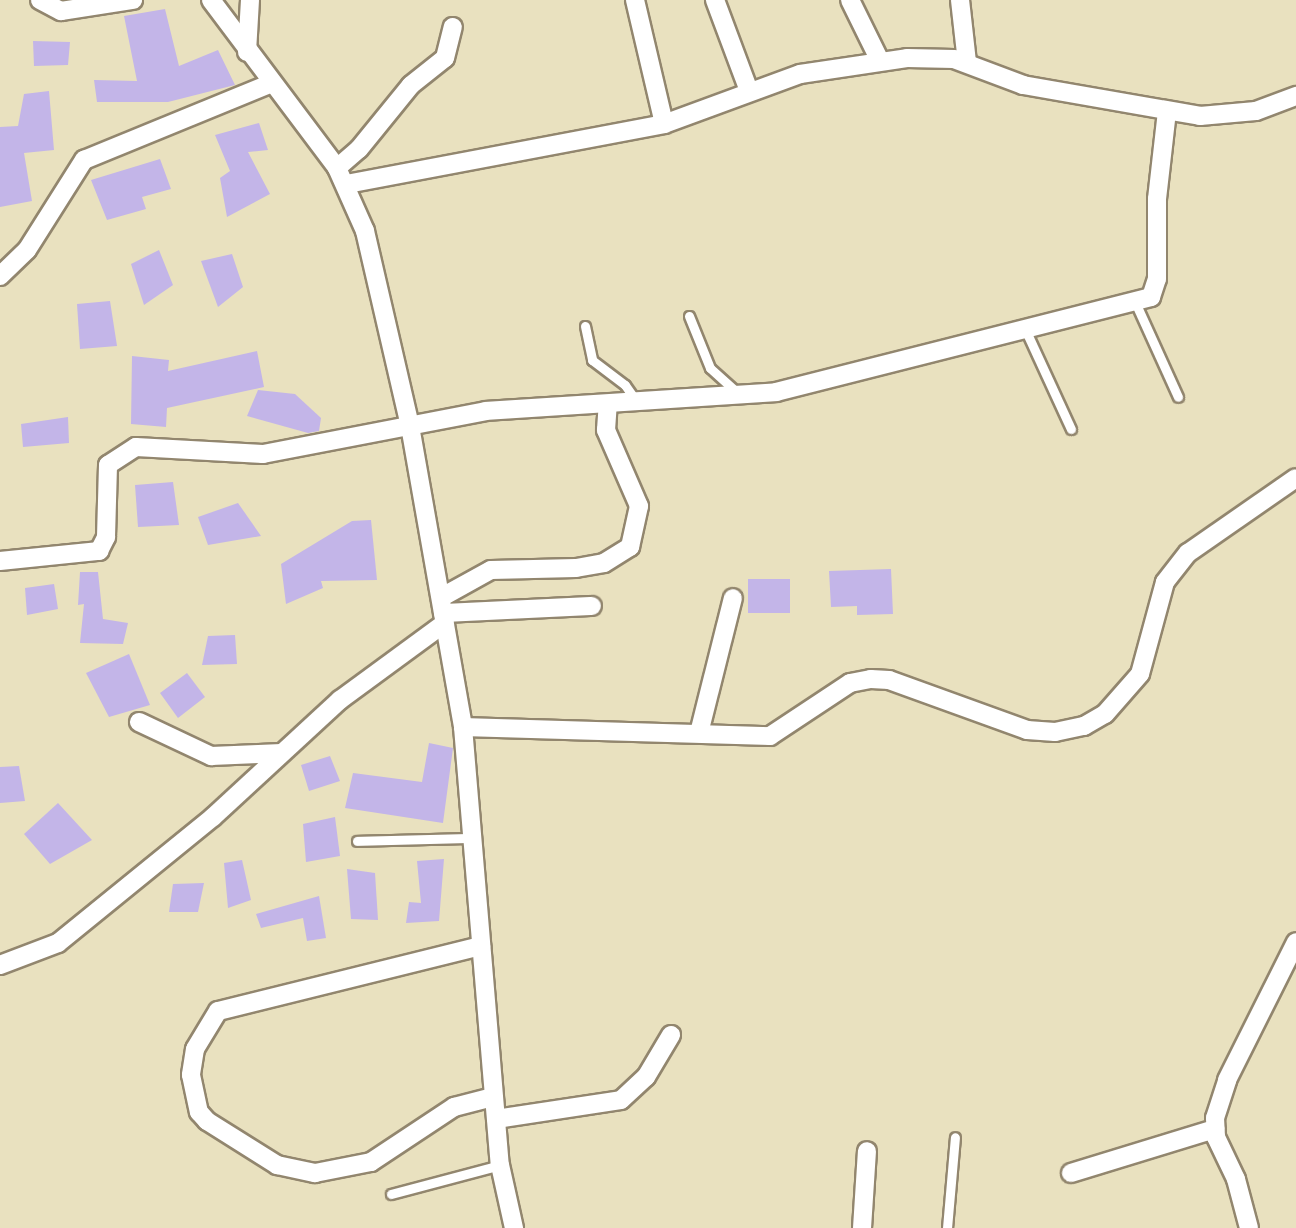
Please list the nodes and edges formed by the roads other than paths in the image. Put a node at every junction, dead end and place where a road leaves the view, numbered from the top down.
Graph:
1 (40, 0) edge
2 (133, 0) edge
3 (211, 0) edge
4 (250, 0) edge
5 (635, 0) edge
6 (715, 0) edge
7 (850, 0) edge
8 (960, 0) edge
9 (453, 27) dead end
10 (247, 52) junction
11 (880, 61) junction
12 (967, 62) junction
13 (272, 83) junction
14 (749, 91) junction
15 (1296, 96) edge
16 (1167, 111) junction
17 (664, 124) junction
18 (342, 176) junction
19 (0, 276) edge
20 (1135, 302) junction
21 (689, 316) dead end
22 (585, 326) dead end
23 (1025, 329) junction
24 (740, 395) junction
25 (1178, 397) dead end
26 (608, 404) junction
27 (638, 404) junction
28 (410, 426) junction
29 (1071, 429) dead end
30 (1296, 478) edge
31 (0, 561) edge
32 (733, 598) dead end
33 (592, 606) dead end
34 (443, 611) junction
35 (139, 722) dead end
36 (463, 727) junction
37 (699, 733) junction
38 (282, 753) junction
39 (473, 838) junction
40 (357, 841) dead end
41 (1296, 943) edge
42 (481, 946) junction
43 (0, 965) edge
44 (671, 1035) dead end
45 (493, 1097) junction
46 (496, 1119) junction
47 (1215, 1129) junction
48 (955, 1137) dead end
49 (867, 1151) dead end
50 (500, 1165) junction
51 (1071, 1173) dead end
52 (391, 1194) dead end
53 (514, 1228) edge
54 (862, 1228) edge
55 (947, 1228) edge
56 (1249, 1228) edge

1 - 2 street
3 - 10 street
4 - 10 street
5 - 17 street
6 - 14 street
7 - 11 street
8 - 12 street
9 - 18 street
10 - 13 street
11 - 12 street
11 - 14 street
12 - 16 street
13 - 18 street
13 - 19 street
14 - 17 street
15 - 16 street
16 - 20 street
17 - 18 street
18 - 28 street
20 - 23 street
20 - 25 lane
21 - 24 lane
22 - 27 lane
23 - 24 street
23 - 29 lane
24 - 27 street
26 - 27 street
26 - 28 street
26 - 34 street
28 - 31 street
28 - 34 street
30 - 37 street
32 - 37 street
33 - 34 street
34 - 36 street
34 - 38 street
35 - 38 street
36 - 37 street
36 - 39 street
38 - 43 street
39 - 40 lane
39 - 42 street
41 - 47 street
42 - 45 street
42 - 45 street
44 - 46 street
45 - 46 street
46 - 50 street
47 - 51 street
47 - 56 street
48 - 55 lane
49 - 54 street
50 - 52 lane
50 - 53 street

